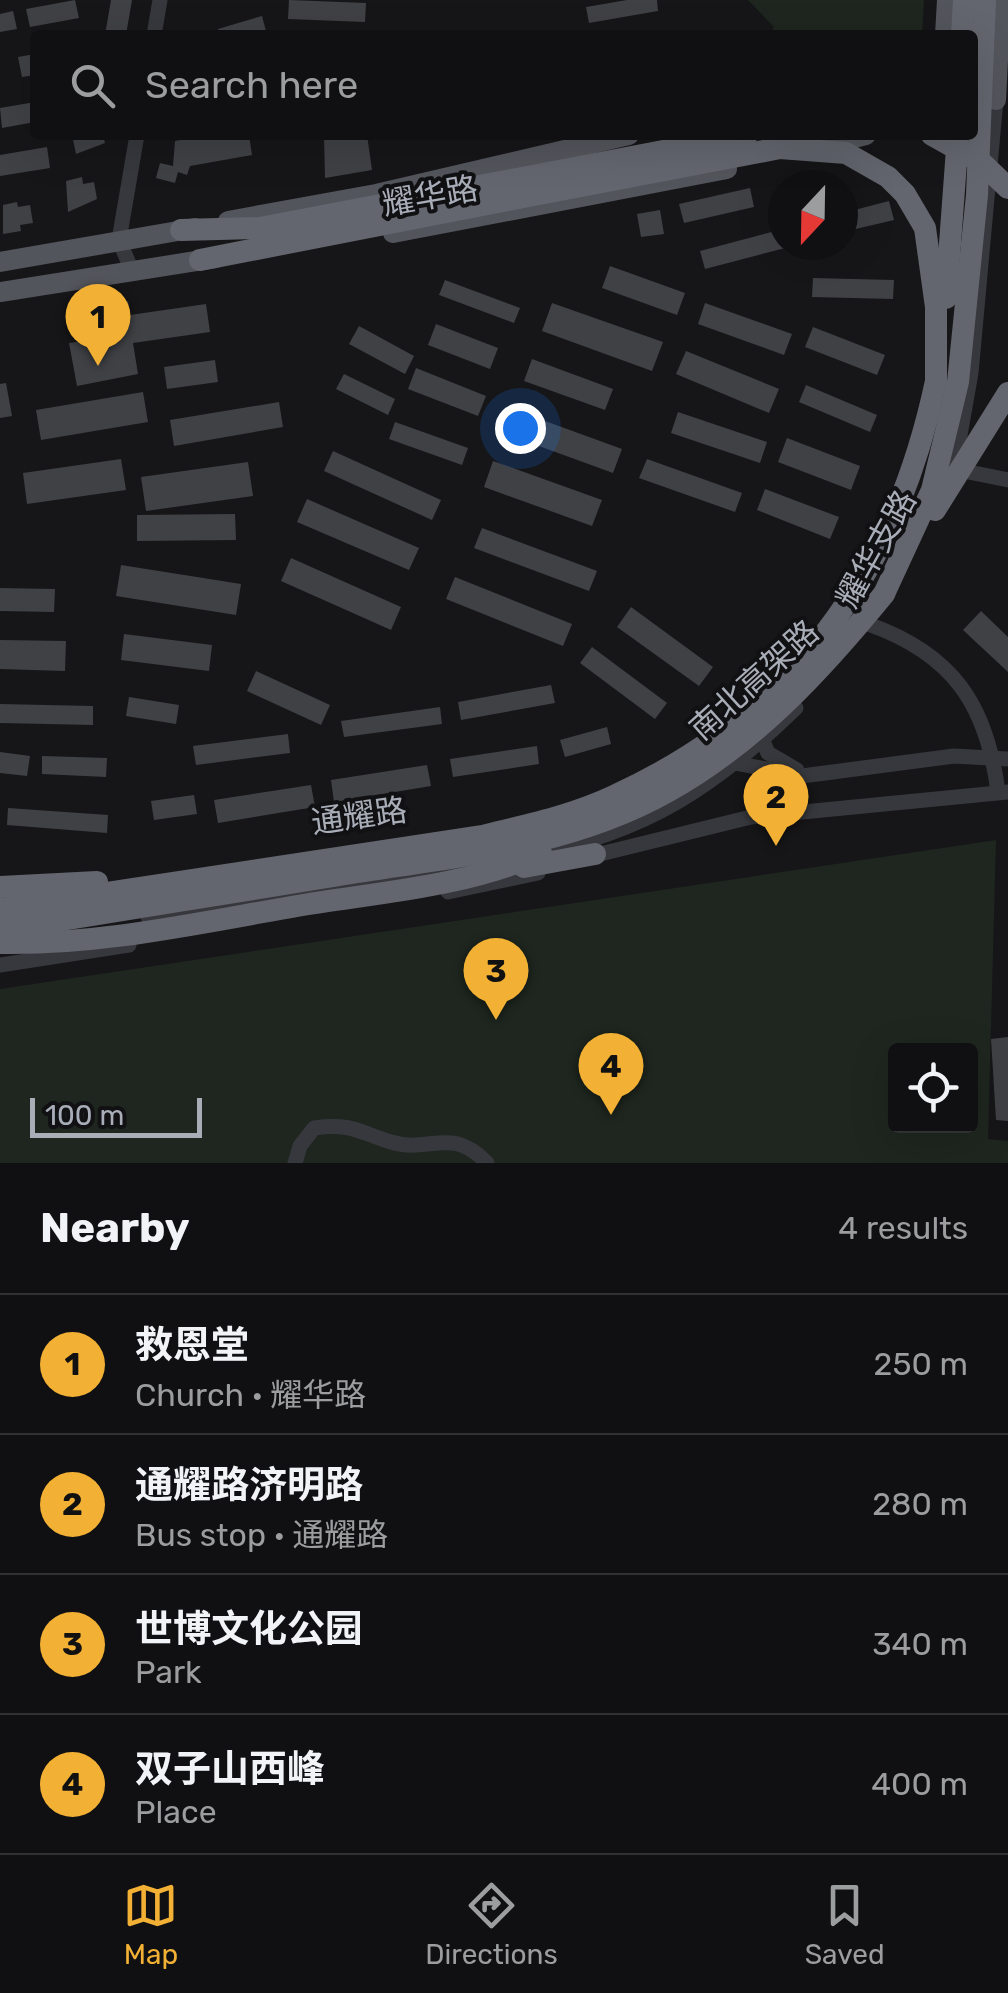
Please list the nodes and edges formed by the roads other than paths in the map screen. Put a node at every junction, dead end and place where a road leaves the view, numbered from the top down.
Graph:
1 (160, 0) edge
2 (947, 0) edge
3 (964, 0) edge
4 (985, 0) edge
5 (1001, 0) edge
6 (155, 30) edge
7 (945, 30) edge
8 (962, 30) edge
9 (1002, 67) edge
10 (1002, 99) edge
11 (978, 106) edge
12 (136, 140) edge
13 (608, 140) edge
14 (727, 140) edge
15 (846, 140) edge
16 (941, 140) edge
17 (955, 140) edge
18 (955, 140) edge
19 (1008, 188) edge
20 (513, 191) junction
21 (182, 230) junction
22 (119, 240) junction
23 (200, 260) junction
24 (0, 262) edge
25 (132, 271) junction
26 (0, 292) edge
27 (936, 381) junction
28 (1008, 393) edge
29 (950, 468) junction
30 (1008, 480) edge
31 (884, 594) junction
32 (868, 624) junction
33 (709, 734) joint
34 (762, 739) junction
35 (1001, 759) edge
36 (735, 762) junction
37 (821, 772) junction
38 (1003, 792) edge
39 (541, 853) junction
40 (595, 854) junction
41 (501, 871) junction
42 (106, 882) junction
43 (0, 887) edge
44 (0, 897) edge
45 (0, 909) edge
46 (0, 930) edge
47 (0, 942) edge
48 (0, 964) edge
49 (294, 1163) edge
50 (488, 1163) edge

1 - 6 street
2 - 7 main road
3 - 8 highway
4 - 31 highway, 南北高架路, bridge
5 - 9 main road
9 - 10 main road
10 - 11 main road
10 - 29 street, 耀华支路
12 - 22 street
13 - 21 main road, 耀华路
14 - 20 highway
15 - 23 main road, 耀华路
16 - 19 highway, bridge
17 - 27 highway, 南北高架路, bridge
18 - 33 street, 耀华支路
20 - 21 highway
20 - 23 highway
20 - 27 highway, bridge
21 - 22 main road, 耀华路
22 - 24 main road, 耀华路
22 - 25 street
23 - 25 main road, 耀华路
25 - 26 main road, 耀华路
27 - 45 highway, 南北高架路
28 - 31 highway, bridge
29 - 30 street
29 - 32 street, 耀华支路
31 - 46 highway, 南北高架路
32 - 34 street, 耀华支路
32 - 35 street
33 - 42 street, 通耀路
34 - 36 street, 耀华支路
34 - 37 street
35 - 37 street
35 - 38 street
36 - 37 street
36 - 39 street, 耀华支路
38 - 40 street
39 - 41 highway
39 - 47 street, 通耀路
40 - 41 highway
40 - 48 street
41 - 47 highway
42 - 43 highway
42 - 44 street, 通耀路
49 - 50 street

